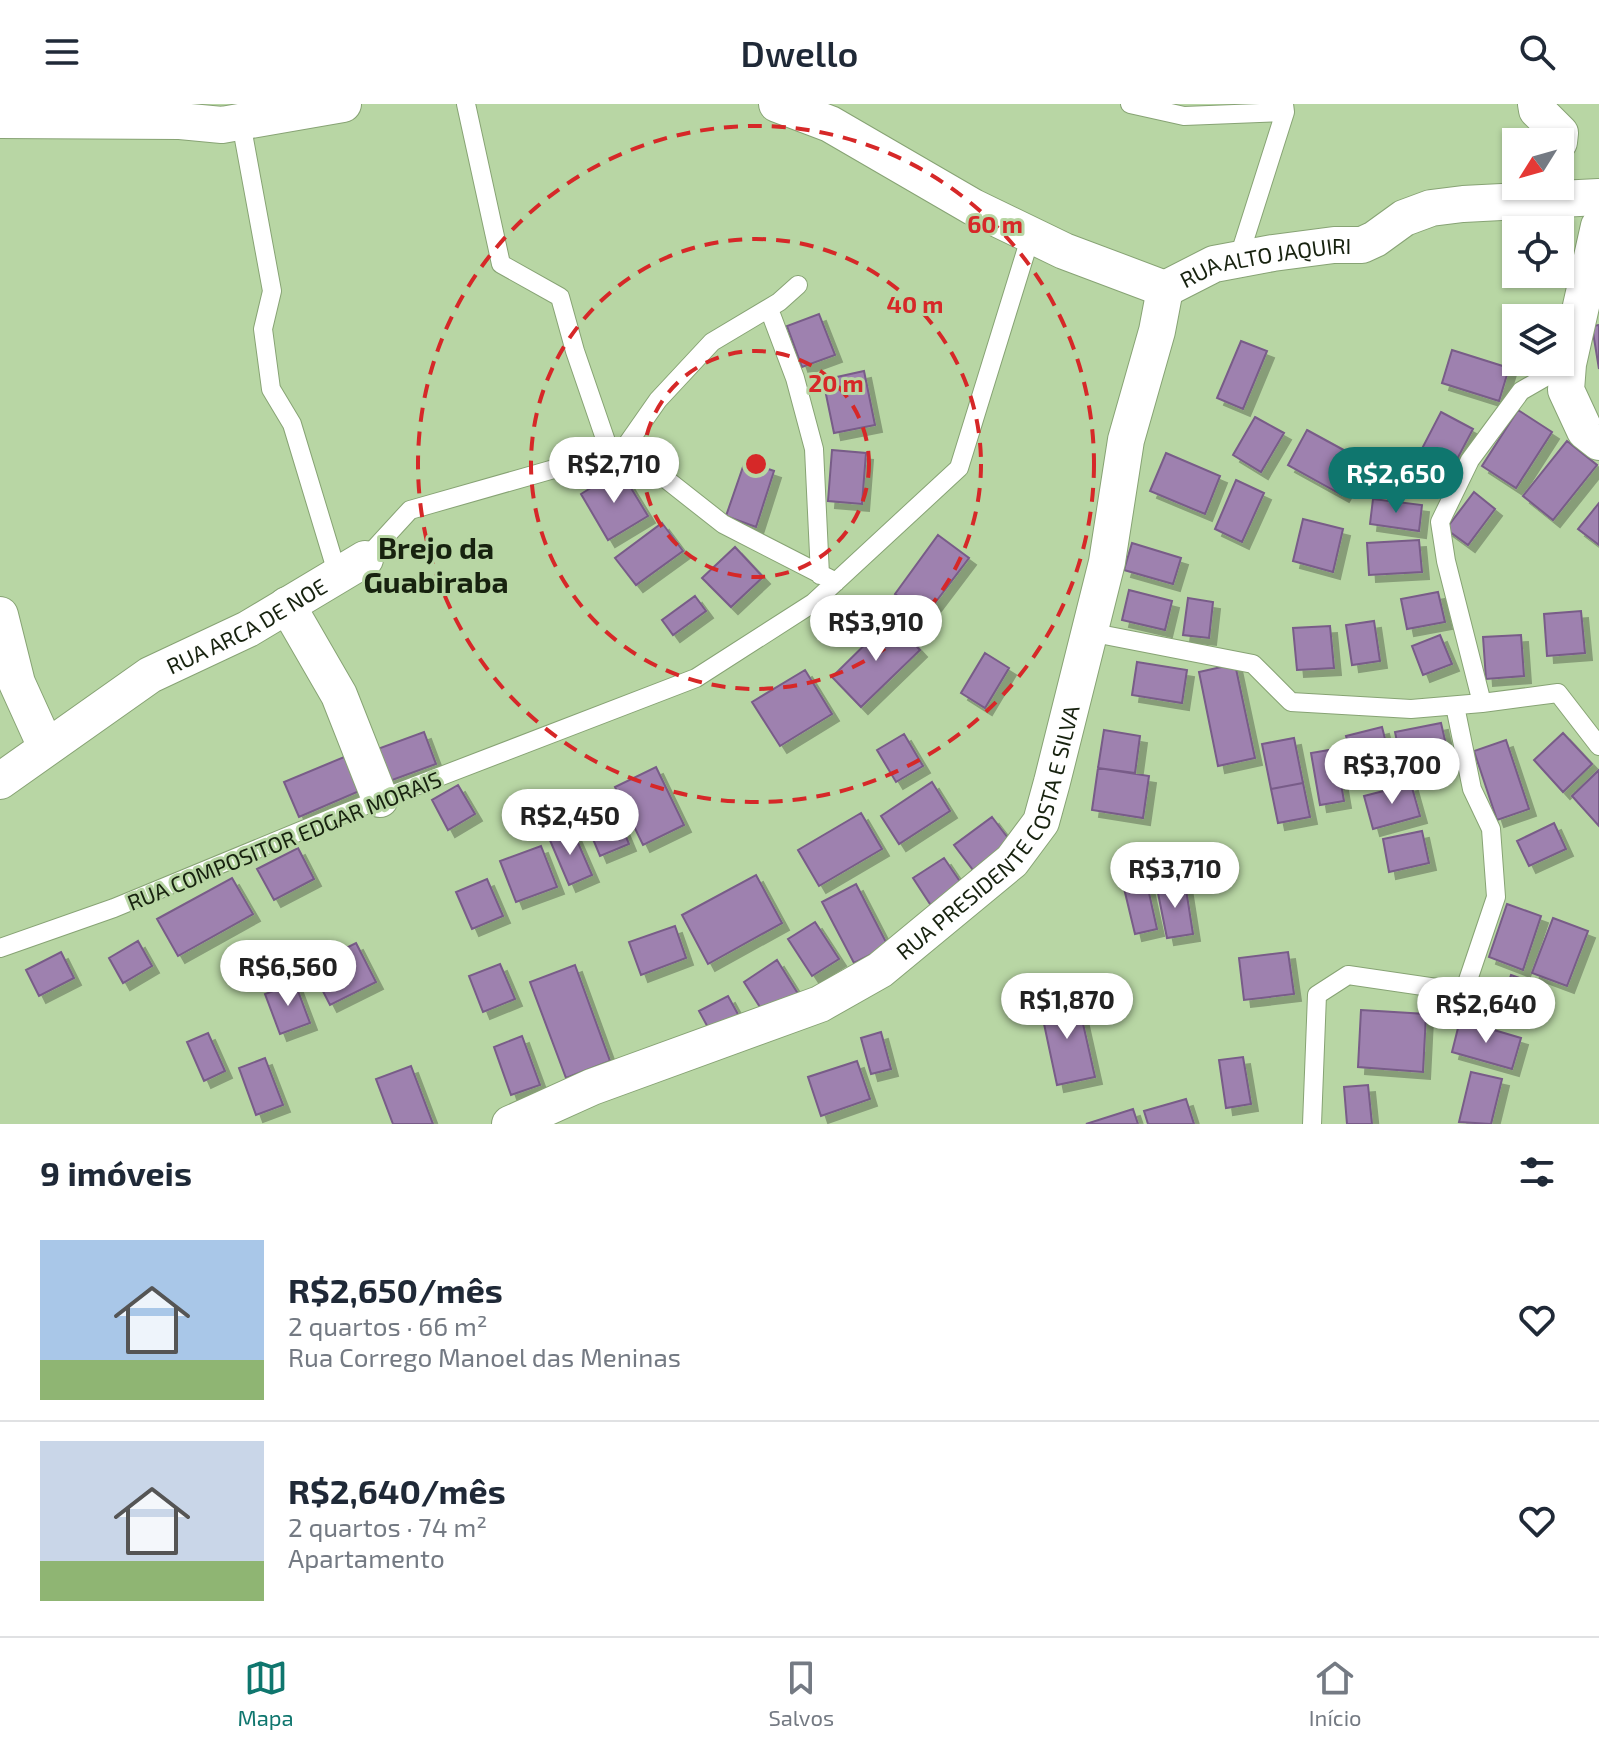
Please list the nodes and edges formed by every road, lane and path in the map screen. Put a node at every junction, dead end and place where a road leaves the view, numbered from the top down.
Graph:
1 (343, 104) edge
2 (466, 104) edge
3 (1130, 104) edge
4 (1536, 104) edge
5 (783, 105) edge
6 (1284, 108) edge
7 (18, 115) edge
8 (242, 128) dead end
9 (1555, 128) edge
10 (1574, 195) edge
11 (1599, 197) edge
12 (1502, 199) edge
13 (1599, 226) edge
14 (1031, 235) junction
15 (1238, 260) junction
16 (798, 285) dead end
17 (1165, 289) junction
18 (769, 309) junction
19 (1574, 337) edge
20 (1547, 376) edge
21 (1567, 376) edge
22 (1599, 442) edge
23 (616, 452) junction
24 (351, 568) junction
25 (828, 578) junction
26 (287, 605) junction
27 (0, 615) edge
28 (1089, 632) junction
29 (1482, 703) junction
30 (1455, 706) junction
31 (1599, 746) edge
32 (46, 747) junction
33 (0, 781) edge
34 (380, 799) junction
35 (0, 948) edge
36 (510, 1124) edge
37 (1312, 1124) edge

1 - 7 street
2 - 23 lane
3 - 6 lane
4 - 9 street
5 - 14 street
6 - 15 lane
8 - 24 lane
10 - 11 street, RUA ALTO JAQUIRI
12 - 15 street, RUA ALTO JAQUIRI
13 - 19 street
14 - 17 street
14 - 25 lane, RUA COMPOSITOR EDGAR MORAIS
15 - 17 street, RUA ALTO JAQUIRI
16 - 18 lane
17 - 28 street, RUA PRESIDENTE COSTA E SILVA
18 - 23 lane
18 - 25 lane
20 - 29 lane
21 - 22 street
23 - 24 lane, RUA ARCA DE NOE
23 - 25 lane
24 - 26 street, RUA ARCA DE NOE
25 - 34 lane, RUA COMPOSITOR EDGAR MORAIS
26 - 32 street, RUA ARCA DE NOE
26 - 34 street
27 - 32 street
28 - 30 lane
28 - 36 street, RUA PRESIDENTE COSTA E SILVA
29 - 30 lane
29 - 31 lane
30 - 37 lane
32 - 33 street, RUA ARCA DE NOE
34 - 35 lane, RUA COMPOSITOR EDGAR MORAIS

